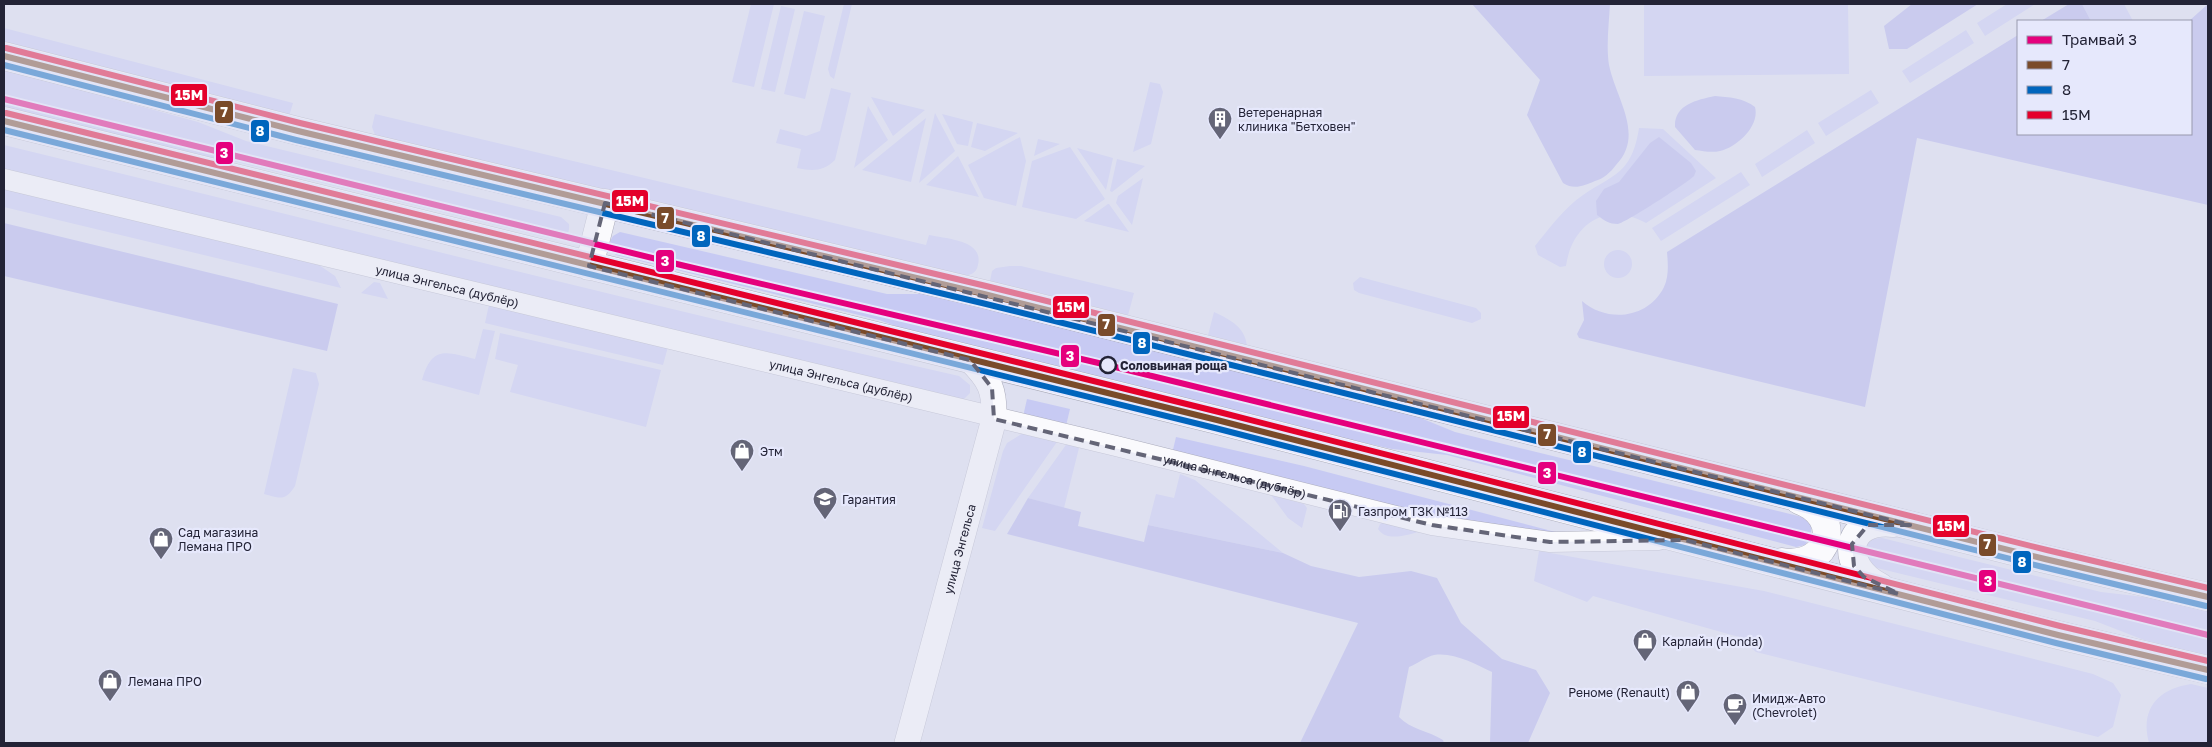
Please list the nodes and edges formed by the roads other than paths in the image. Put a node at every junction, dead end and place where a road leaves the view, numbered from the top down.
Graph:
1 (4, 56) edge
2 (4, 121) edge
3 (4, 179) edge
4 (605, 203) junction
5 (589, 266) junction
6 (970, 360) junction
7 (994, 419) junction
8 (1776, 492) junction
9 (1910, 525) junction
10 (1685, 540) junction
11 (1758, 559) junction
12 (1899, 594) junction
13 (2208, 597) edge
14 (2208, 670) edge
15 (907, 743) edge

1 - 4 main road
2 - 5 main road
3 - 7 street, улица Энгельса (дублёр)
4 - 5 main road
4 - 8 main road
5 - 6 main road
6 - 7 street, улица Энгельса
6 - 10 main road
7 - 10 street, улица Энгельса (дублёр)
7 - 15 street, улица Энгельса
8 - 9 main road
8 - 11 main road
9 - 12 main road
9 - 13 main road
10 - 11 main road
11 - 12 main road
12 - 14 main road

